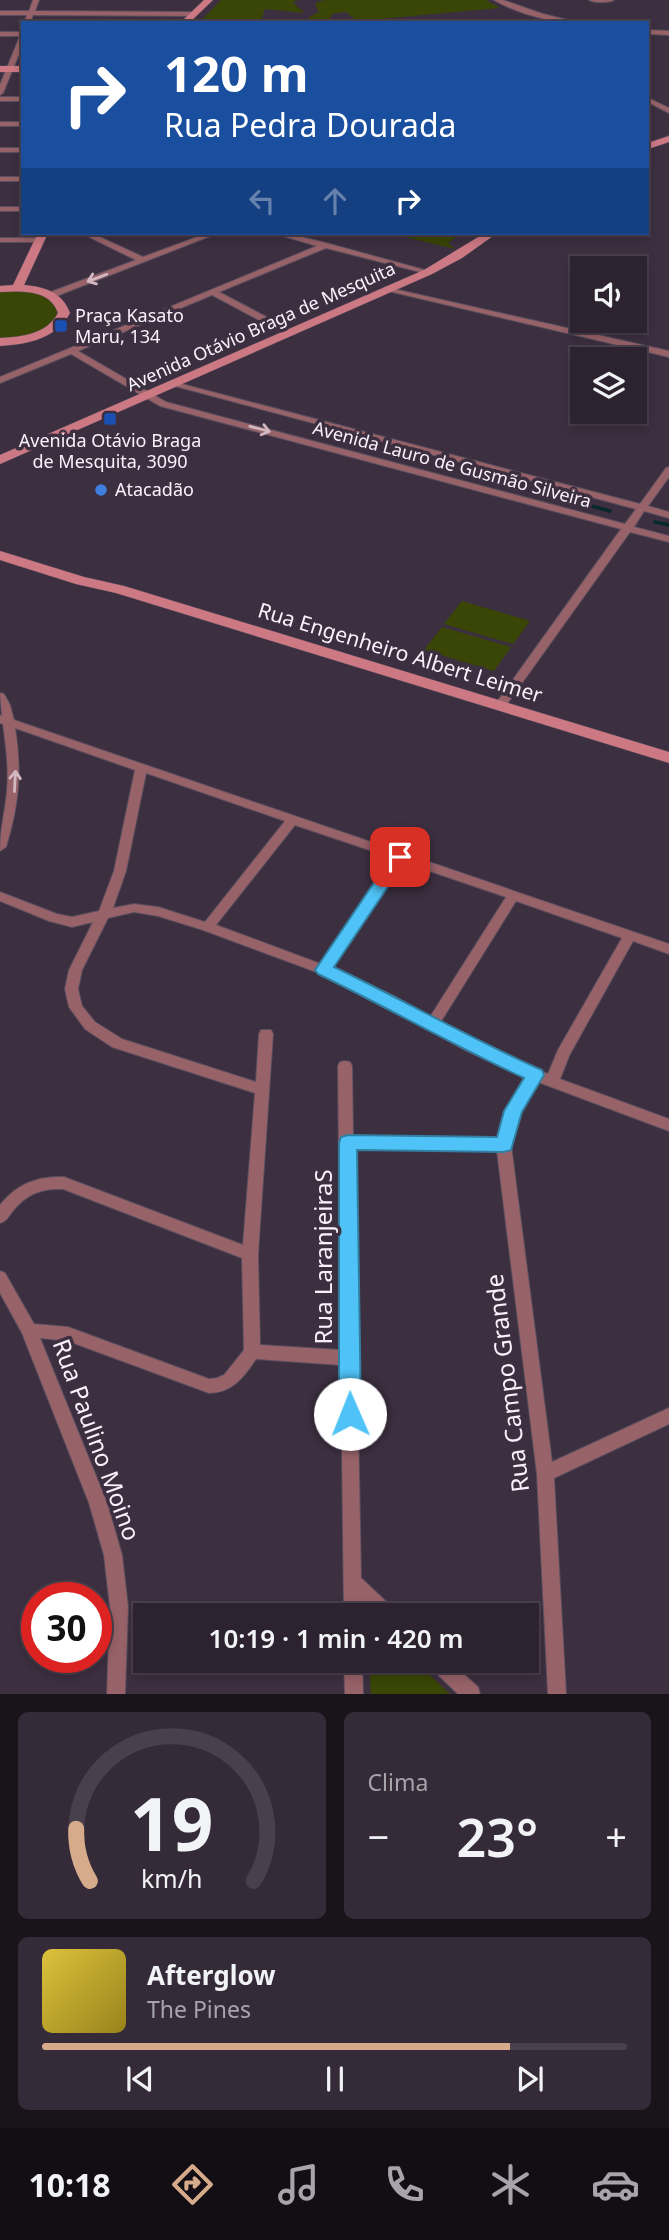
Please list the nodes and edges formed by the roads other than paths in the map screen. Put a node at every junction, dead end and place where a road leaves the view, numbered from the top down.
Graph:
1 (36, 0) edge
2 (209, 0) edge
3 (497, 0) edge
4 (592, 0) edge
5 (611, 0) edge
6 (0, 13) edge
7 (30, 13) junction
8 (194, 14) junction
9 (28, 21) edge
10 (186, 21) edge
11 (567, 21) edge
12 (649, 32) edge
13 (669, 33) edge
14 (0, 34) edge
15 (21, 35) edge
16 (21, 46) edge
17 (5, 69) edge
18 (0, 93) edge
19 (0, 99) edge
20 (21, 99) edge
21 (649, 101) edge
22 (669, 111) edge
23 (0, 124) edge
24 (21, 124) edge
25 (669, 139) edge
26 (649, 146) edge
27 (0, 150) edge
28 (21, 150) edge
29 (0, 179) edge
30 (21, 179) edge
31 (0, 209) edge
32 (21, 209) edge
33 (89, 235) edge
34 (209, 235) edge
35 (285, 235) edge
36 (489, 235) edge
37 (41, 237) edge
38 (0, 240) edge
39 (326, 245) junction
40 (142, 261) junction
41 (428, 272) junction
42 (402, 284) junction
43 (17, 288) junction
44 (0, 289) edge
45 (388, 289) junction
46 (214, 293) junction
47 (51, 295) junction
48 (417, 295) junction
49 (290, 333) junction
50 (0, 342) edge
51 (71, 350) junction
52 (669, 354) edge
53 (0, 377) edge
54 (192, 385) junction
55 (147, 397) junction
56 (132, 404) junction
57 (163, 404) junction
58 (247, 405) junction
59 (227, 420) junction
60 (0, 460) edge
61 (669, 470) edge
62 (642, 508) junction
63 (669, 515) edge
64 (628, 528) junction
65 (669, 539) edge
66 (0, 546) edge
67 (0, 555) edge
68 (119, 589) junction
69 (0, 696) edge
70 (500, 706) junction
71 (4, 720) edge
72 (669, 758) edge
73 (141, 769) junction
74 (293, 819) junction
75 (0, 847) edge
76 (400, 857) junction
77 (513, 896) junction
78 (0, 897) edge
79 (105, 916) junction
80 (208, 927) junction
81 (630, 935) junction
82 (669, 948) edge
83 (324, 970) junction
84 (432, 1025) junction
85 (266, 1034) dead end
86 (345, 1066) dead end
87 (535, 1075) junction
88 (552, 1081) junction
89 (260, 1089) junction
90 (669, 1125) edge
91 (348, 1143) junction
92 (504, 1145) junction
93 (0, 1217) edge
94 (250, 1254) junction
95 (0, 1278) edge
96 (29, 1330) junction
97 (252, 1352) junction
98 (349, 1358) junction
99 (669, 1416) edge
100 (651, 1426) junction
101 (669, 1428) edge
102 (545, 1474) junction
103 (353, 1582) junction
104 (353, 1603) edge
105 (375, 1603) edge
106 (354, 1673) edge
107 (449, 1673) edge
108 (116, 1694) edge
109 (354, 1694) edge
110 (471, 1694) edge
111 (557, 1694) edge

1 - 7 street
2 - 8 street
3 - 11 street
4 - 5 street
6 - 7 street
7 - 8 street
7 - 9 street
8 - 10 street
12 - 13 street
14 - 15 street
16 - 17 street
17 - 18 street
19 - 20 street
21 - 22 street
23 - 24 street
25 - 26 street
27 - 28 street
29 - 30 street
31 - 32 street
33 - 40 street
34 - 40 street
35 - 39 street
36 - 41 street, Avenida Otávio Braga de Mesquita
37 - 38 street
37 - 43 street
39 - 41 street
39 - 46 street
40 -> 47 street
41 - 42 street, Avenida Otávio Braga de Mesquita
42 - 45 street, Avenida Otávio Braga de Mesquita
42 - 48 street
43 - 44 street
43 - 47 street
45 - 48 street
45 - 49 street, Avenida Otávio Braga de Mesquita
46 - 49 street
46 - 51 street
47 - 50 street
48 - 52 street
49 - 54 street, Avenida Otávio Braga de Mesquita
51 - 53 street
51 - 55 street, Avenida Lauro de Gusmão Silveira
54 - 55 street, Avenida Otávio Braga de Mesquita
54 - 58 street, Avenida Lauro de Gusmão Silveira
55 - 56 street, Avenida Otávio Braga de Mesquita
55 - 57 street, Avenida Lauro de Gusmão Silveira
56 - 57 street
56 - 60 street, Avenida Otávio Braga de Mesquita
57 - 59 street, Avenida Lauro de Gusmão Silveira
58 - 59 street
58 - 62 street, Avenida Lauro de Gusmão Silveira
59 -> 64 street, Avenida Lauro de Gusmão Silveira
61 - 62 street
62 - 63 street, Avenida Lauro de Gusmão Silveira
62 - 64 street
64 - 65 street, Avenida Lauro de Gusmão Silveira
64 - 70 street
66 - 68 street, Rua Engenheiro Albert Leimer
67 - 68 street, Rua Engenheiro Albert Leimer
68 - 70 street, Rua Engenheiro Albert Leimer
69 - 71 street
70 - 72 street, Rua Engenheiro Albert Leimer
71 - 73 street
75 -> 71 street
73 - 74 street
73 - 79 street
74 - 76 street
74 - 80 street
76 - 77 street
76 - 83 street
77 - 81 street
77 - 84 street
78 - 79 street
79 - 80 street
79 - 89 street
80 - 83 street
81 - 82 street
81 - 88 street
83 - 84 street
84 - 87 street
85 - 89 street
86 - 91 street, Rua LaranjeiraS
87 - 88 street
87 - 92 street, Rua Campo Grande
88 - 90 street
89 - 94 street
91 - 92 street
91 - 98 street, Rua LaranjeiraS
92 - 102 street, Rua Campo Grande
93 - 94 street
94 - 97 street
95 - 96 street
96 - 97 street
96 - 108 street, Rua Paulino Moino
97 - 98 street
98 - 103 street, Rua LaranjeiraS
99 - 100 street
100 - 101 street
100 - 102 street
102 - 111 street, Rua Campo Grande
103 - 104 street, Rua LaranjeiraS
103 - 105 street
106 - 109 street
107 - 110 street

